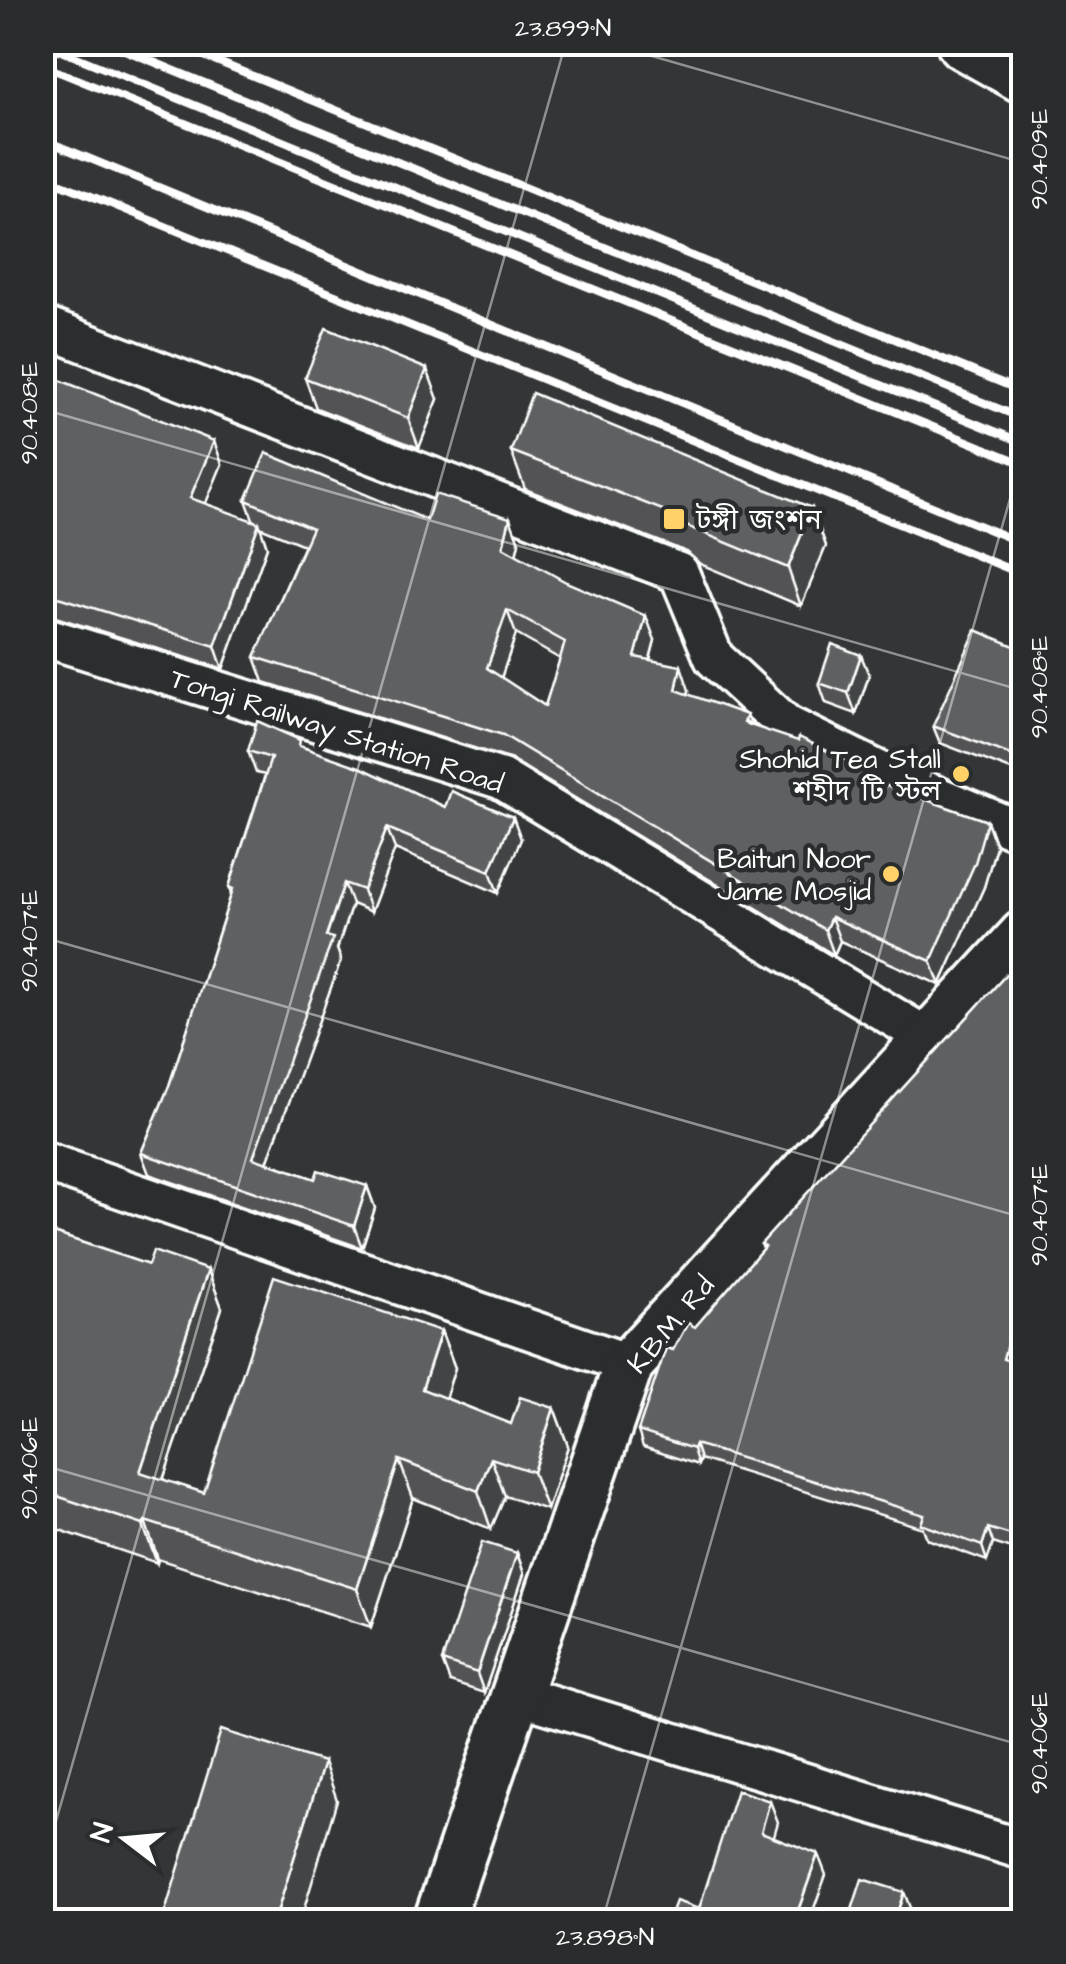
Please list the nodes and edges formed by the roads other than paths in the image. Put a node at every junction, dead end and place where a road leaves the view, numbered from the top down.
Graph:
1 (965, 42) edge
2 (1024, 75) edge
3 (42, 326) edge
4 (42, 636) edge
5 (1024, 832) edge
6 (1024, 934) edge
7 (928, 1038) junction
8 (42, 1161) edge
9 (629, 1364) junction
10 (515, 1694) junction
11 (1024, 1850) edge
12 (438, 1922) edge

1 - 2 main road
3 - 5 street
4 - 7 street, Tongi Railway Station Road
6 - 7 street, K.B.M. Rd
7 - 9 street, K.B.M. Rd
8 - 9 street
9 - 10 street, K.B.M. Rd
10 - 11 street
10 - 12 street, K.B.M. Rd

